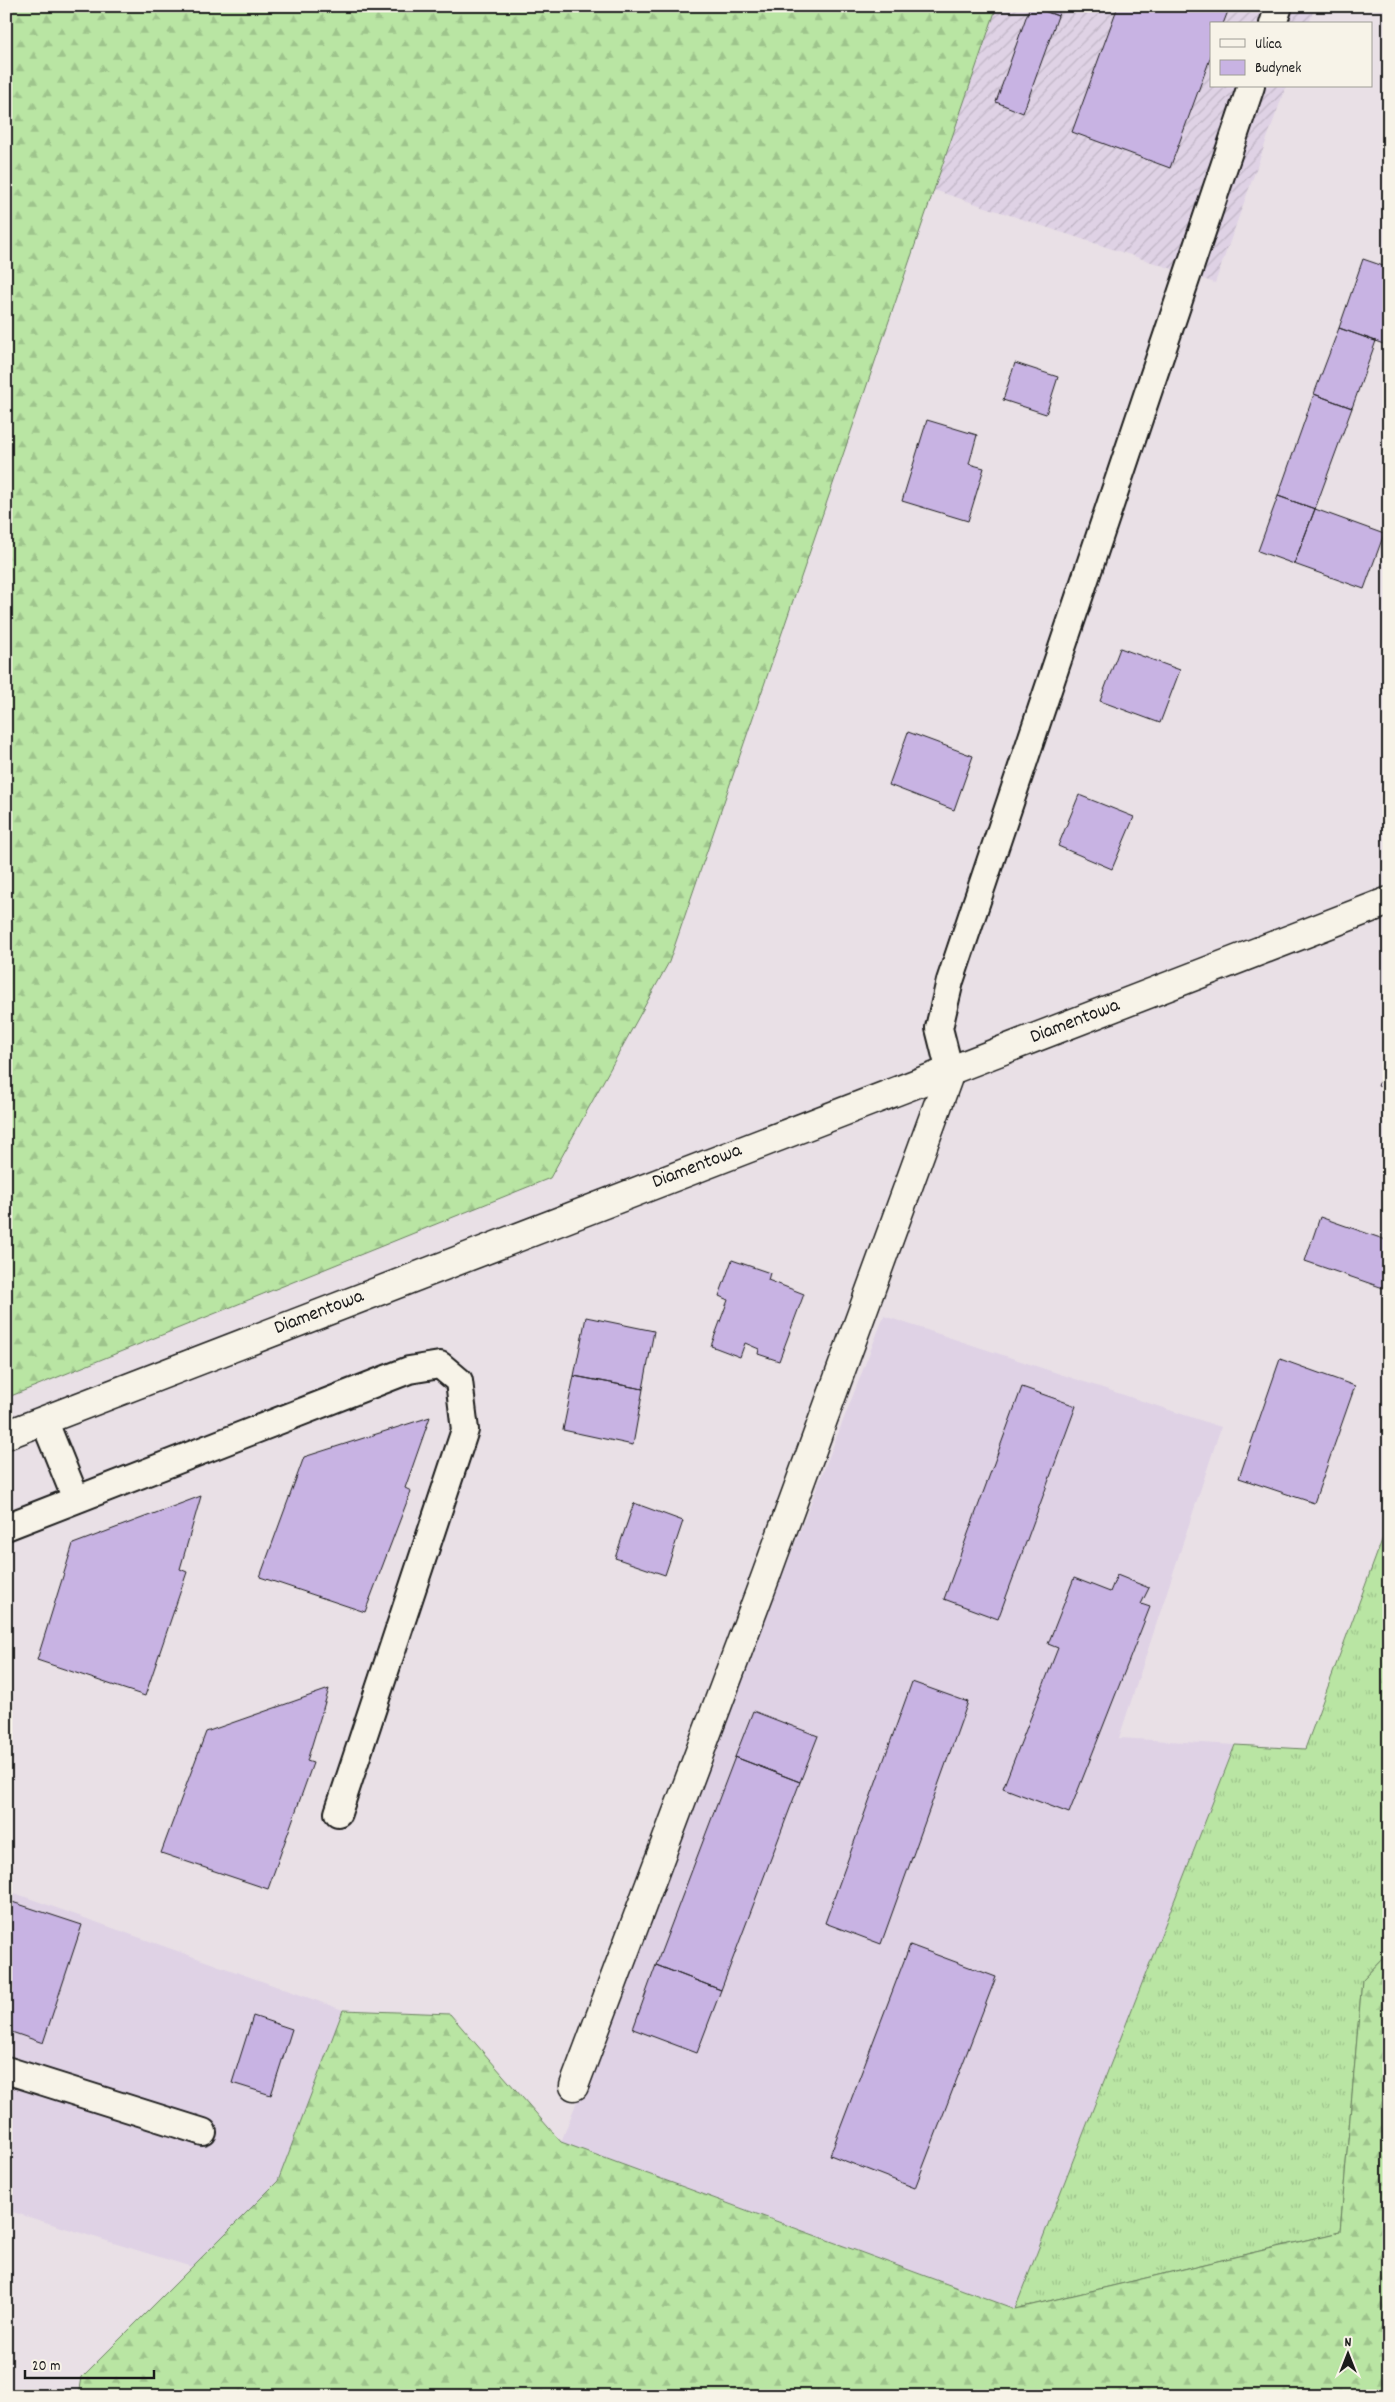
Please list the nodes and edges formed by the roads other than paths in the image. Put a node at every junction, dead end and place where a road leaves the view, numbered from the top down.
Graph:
1 (1279, 6) edge
2 (1274, 22) edge
3 (1250, 88) edge
4 (1389, 902) edge
5 (950, 1072) junction
6 (44, 1420) junction
7 (6, 1434) edge
8 (76, 1499) junction
9 (6, 1526) edge
10 (338, 1813) dead end
11 (6, 2070) edge
12 (574, 2086) dead end
13 (203, 2132) dead end

1 - 2 lane
3 - 5 lane
4 - 5 street, Diamentowa
5 - 6 street, Diamentowa
5 - 12 street
6 - 7 street, Diamentowa
6 - 8 lane
8 - 9 lane
8 - 10 lane
11 - 13 lane

